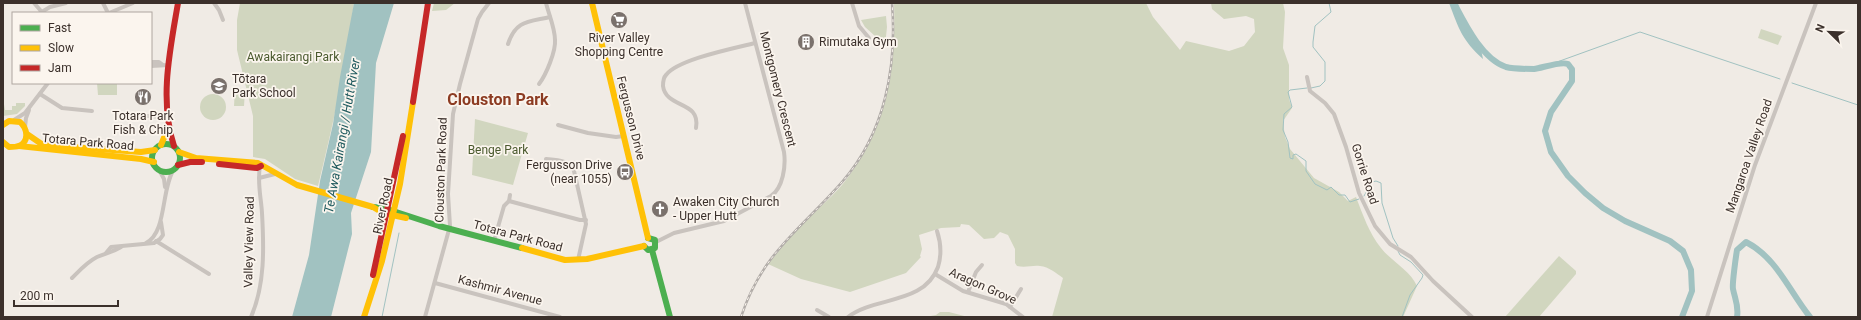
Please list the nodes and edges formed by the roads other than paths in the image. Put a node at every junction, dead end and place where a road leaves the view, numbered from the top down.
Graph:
1 (34, 3) edge
2 (66, 3) edge
3 (103, 3) edge
4 (133, 3) edge
5 (178, 3) edge
6 (214, 3) edge
7 (428, 3) edge
8 (489, 3) edge
9 (546, 3) edge
10 (592, 3) edge
11 (745, 3) edge
12 (852, 3) edge
13 (1816, 3) edge
14 (41, 12) edge
15 (108, 12) edge
16 (111, 12) edge
17 (550, 17) junction
18 (223, 20) dead end
19 (869, 38) dead end
20 (755, 43) junction
21 (508, 44) dead end
22 (152, 62) edge
23 (166, 65) junction
24 (152, 66) edge
25 (1307, 77) dead end
26 (47, 84) edge
27 (540, 84) dead end
28 (40, 94) junction
29 (33, 103) junction
30 (92, 111) dead end
31 (128, 115) dead end
32 (167, 117) junction
33 (14, 120) junction
34 (4, 122) edge
35 (558, 125) dead end
36 (25, 126) junction
37 (168, 128) junction
38 (696, 128) dead end
39 (27, 134) junction
40 (624, 136) junction
41 (3, 142) edge
42 (161, 145) junction
43 (19, 146) junction
44 (174, 146) junction
45 (155, 150) junction
46 (179, 152) junction
47 (546, 160) dead end
48 (154, 162) junction
49 (260, 166) junction
50 (176, 167) junction
51 (158, 168) junction
52 (275, 174) junction
53 (259, 178) junction
54 (166, 189) junction
55 (510, 194) dead end
56 (509, 201) junction
57 (391, 212) junction
58 (586, 220) junction
59 (160, 222) junction
60 (449, 229) junction
61 (937, 231) dead end
62 (648, 238) junction
63 (156, 241) junction
64 (494, 241) junction
65 (656, 242) junction
66 (146, 243) junction
67 (644, 246) junction
68 (652, 250) junction
69 (577, 260) junction
70 (982, 265) dead end
71 (209, 274) dead end
72 (935, 274) junction
73 (72, 278) dead end
74 (435, 283) junction
75 (1021, 289) dead end
76 (968, 292) junction
77 (1010, 307) junction
78 (817, 310) dead end
79 (251, 317) edge
80 (364, 317) edge
81 (425, 317) edge
82 (560, 317) edge
83 (670, 317) edge
84 (830, 317) edge
85 (848, 317) edge
86 (1023, 317) edge
87 (1472, 317) edge
88 (1707, 317) edge

1 - 14 street
2 - 14 street
3 - 15 street
4 - 16 street
5 - 23 main road
6 - 18 street
7 - 57 main road, River Road
8 - 60 street, Clouston Park Road
9 - 17 street
10 - 40 main road, Fergusson Drive
11 - 20 street, Montgomery Crescent
12 - 19 street
13 - 88 street, Mangaroa Valley Road
17 - 21 street
17 - 27 street
20 - 38 street
20 - 65 street, Montgomery Crescent
22 - 23 street
23 - 24 street
23 - 32 main road
25 - 87 street, Gorrie Road
26 - 28 street
28 - 29 street
28 - 30 street
29 - 33 street
29 - 36 street
31 - 32 street
32 - 37 main road
33 - 34 main road
33 - 36 main road
35 - 40 street
36 - 39 main road
37 - 42 main road
37 - 44 main road
39 - 43 main road
39 - 45 main road, Totara Park Road
40 - 62 main road, Fergusson Drive
41 - 43 main road, Totara Park Road
42 - 44 main road
42 - 45 main road
43 - 48 main road, Totara Park Road
44 - 46 main road
45 - 48 main road
46 - 49 main road, Totara Park Road
46 - 50 main road
47 - 58 street
48 - 51 main road
49 - 50 main road, Totara Park Road
49 - 52 main road, Totara Park Road
49 - 53 street, Valley View Road
50 - 51 main road
50 - 54 street
51 - 54 street
52 - 53 street
52 - 57 main road, Totara Park Road
53 - 79 street, Valley View Road
54 - 59 street
55 - 56 street
56 - 58 street
56 - 64 street
57 - 60 main road, Totara Park Road
57 - 80 main road, River Road
58 - 69 street
59 - 63 street
59 - 66 street
60 - 64 main road, Totara Park Road
60 - 74 street, Clouston Park Road
61 - 72 street
62 - 65 main road
62 - 67 main road
63 - 66 street
63 - 71 street
64 - 69 main road, Totara Park Road
65 - 68 main road
66 - 73 street
67 - 68 main road
67 - 69 main road, Totara Park Road
68 - 83 main road
70 - 76 street
72 - 76 street, Aragon Grove
72 - 85 street
74 - 81 street, Clouston Park Road
74 - 82 street, Kashmir Avenue
75 - 77 street
76 - 77 street, Aragon Grove
77 - 86 street, Aragon Grove
78 - 84 street

